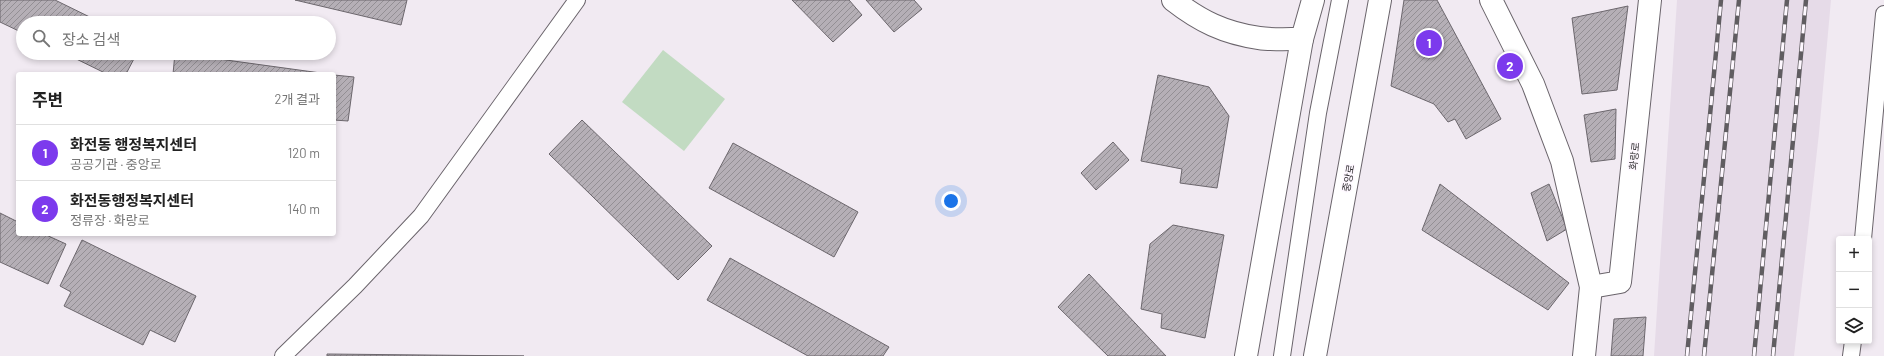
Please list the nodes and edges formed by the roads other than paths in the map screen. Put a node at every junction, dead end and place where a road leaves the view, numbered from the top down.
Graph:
1 (577, 0) edge
2 (1173, 0) edge
3 (1313, 0) edge
4 (1340, 0) edge
5 (1380, 0) edge
6 (1491, 0) edge
7 (1650, 0) edge
8 (1884, 14) edge
9 (1302, 39) junction
10 (1863, 236) edge
11 (1591, 287) junction
12 (1853, 344) edge
13 (283, 356) edge
14 (1246, 356) edge
15 (1282, 356) edge
16 (1315, 356) edge
17 (1584, 356) edge
18 (1852, 356) edge

1 - 13 lane
2 - 9 main road
3 - 9 main road
4 - 15 lane
5 - 16 main road, 중앙로
6 - 11 main road
7 - 11 main road, 화랑로
8 - 10 lane
9 - 14 main road
11 - 17 main road
12 - 18 lane

